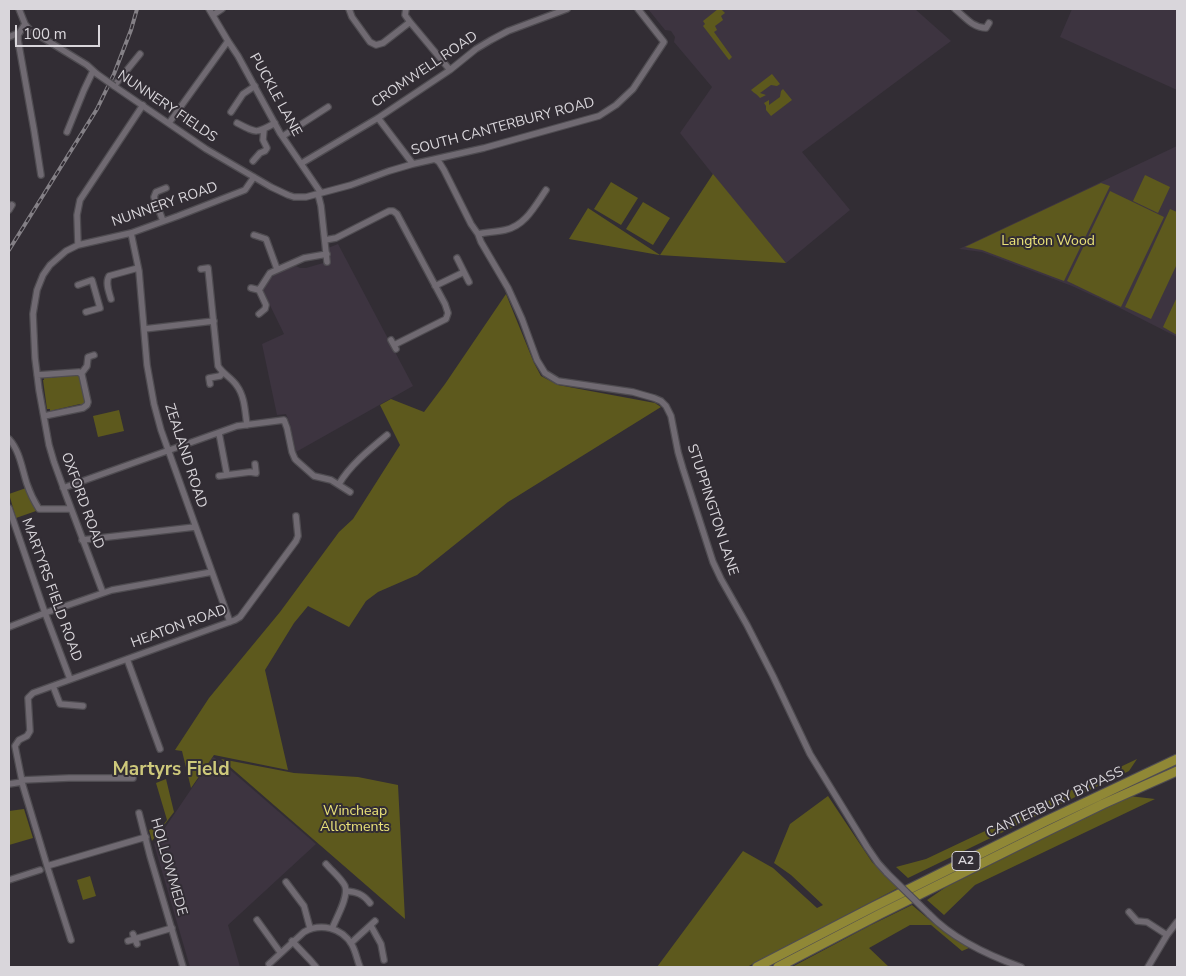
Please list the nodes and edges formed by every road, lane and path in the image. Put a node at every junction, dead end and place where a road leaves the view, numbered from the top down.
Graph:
1 (19, 9) edge
2 (209, 9) edge
3 (222, 9) edge
4 (349, 9) edge
5 (567, 9) edge
6 (638, 9) edge
7 (404, 10) edge
8 (959, 10) edge
9 (213, 15) junction
10 (410, 22) junction
11 (989, 23) dead end
12 (25, 24) junction
13 (18, 35) junction
14 (9, 37) edge
15 (228, 41) junction
16 (137, 54) dead end
17 (450, 70) junction
18 (95, 73) junction
19 (114, 86) junction
20 (255, 86) junction
21 (143, 105) junction
22 (328, 107) dead end
23 (231, 112) dead end
24 (378, 118) junction
25 (169, 123) junction
26 (237, 123) dead end
27 (275, 123) junction
28 (264, 129) junction
29 (67, 132) dead end
30 (282, 136) junction
31 (436, 160) junction
32 (253, 161) dead end
33 (302, 164) junction
34 (413, 164) junction
35 (41, 175) dead end
36 (254, 177) junction
37 (162, 187) dead end
38 (320, 194) junction
39 (545, 195) dead end
40 (163, 221) junction
41 (131, 233) junction
42 (478, 234) junction
43 (254, 235) dead end
44 (325, 240) junction
45 (78, 244) junction
46 (327, 254) junction
47 (457, 258) dead end
48 (327, 262) dead end
49 (138, 268) junction
50 (201, 268) dead end
51 (277, 269) junction
52 (464, 272) junction
53 (469, 282) dead end
54 (78, 284) dead end
55 (435, 286) junction
56 (251, 288) dead end
57 (259, 290) junction
58 (109, 292) junction
59 (96, 295) junction
60 (111, 299) dead end
61 (86, 312) dead end
62 (259, 314) dead end
63 (214, 321) junction
64 (144, 330) junction
65 (394, 344) dead end
66 (94, 355) dead end
67 (223, 372) junction
68 (81, 374) junction
69 (37, 376) junction
70 (210, 384) dead end
71 (44, 416) junction
72 (247, 425) junction
73 (219, 432) junction
74 (387, 435) dead end
75 (9, 439) edge
76 (167, 451) junction
77 (255, 464) dead end
78 (227, 475) junction
79 (219, 476) dead end
80 (339, 484) junction
81 (63, 488) junction
82 (350, 492) dead end
83 (9, 508) edge
84 (71, 509) junction
85 (296, 516) dead end
86 (195, 527) junction
87 (82, 540) junction
88 (212, 572) junction
89 (102, 593) junction
90 (45, 612) junction
91 (230, 622) junction
92 (9, 627) edge
93 (127, 659) junction
94 (70, 679) junction
95 (53, 686) junction
96 (83, 706) dead end
97 (160, 748) dead end
98 (1177, 759) edge
99 (1177, 771) edge
100 (133, 778) dead end
101 (22, 781) junction
102 (9, 784) edge
103 (139, 813) dead end
104 (146, 837) junction
105 (326, 864) dead end
106 (47, 866) junction
107 (40, 870) dead end
108 (9, 880) edge
109 (286, 882) dead end
110 (346, 891) junction
111 (370, 903) dead end
112 (1129, 912) dead end
113 (257, 920) dead end
114 (1177, 922) edge
115 (172, 928) junction
116 (310, 928) junction
117 (332, 929) junction
118 (1167, 935) junction
119 (71, 940) dead end
120 (133, 940) dead end
121 (292, 941) junction
122 (351, 943) junction
123 (354, 950) junction
124 (280, 952) junction
125 (384, 960) dead end
126 (269, 964) dead end
127 (183, 967) edge
128 (316, 967) edge
129 (354, 967) edge
130 (360, 967) edge
131 (757, 967) edge
132 (778, 967) edge
133 (1021, 967) edge
134 (1148, 967) edge

1 - 12 street
2 - 9 street, PUCKLE LANE
3 - 9 street
4 - 10 street
5 - 17 street, CROMWELL ROAD
6 - 31 street, SOUTH CANTERBURY ROAD
7 - 10 street
8 - 11 street
9 - 15 street, PUCKLE LANE
10 - 17 street
12 - 13 street
12 - 18 street, NUNNERY FIELDS
13 - 14 street
13 - 35 street
15 - 20 street, PUCKLE LANE
15 - 25 street
16 - 19 street
17 - 24 street, CROMWELL ROAD
18 - 19 street, NUNNERY FIELDS, bridge
18 - 29 street
19 - 21 street, NUNNERY FIELDS
20 - 23 street
20 - 27 street, PUCKLE LANE
21 - 25 street, NUNNERY FIELDS
21 - 45 street
22 - 30 street
24 - 33 street, CROMWELL ROAD
24 - 34 street
25 - 36 street, NUNNERY FIELDS
26 - 28 street
27 - 28 street
27 - 30 street, PUCKLE LANE
28 - 32 street
30 - 33 street, PUCKLE LANE
31 - 34 street, SOUTH CANTERBURY ROAD
31 - 42 street, STUPPINGTON LANE
33 - 38 street, PUCKLE LANE
34 - 38 street, SOUTH CANTERBURY ROAD
36 - 38 street, NUNNERY FIELDS
36 - 40 street, NUNNERY ROAD
37 - 40 street
38 - 44 street
39 - 42 street
40 - 41 street, NUNNERY ROAD
41 - 45 street, NUNNERY ROAD
41 - 49 street, ZEALAND ROAD
42 - 133 street, STUPPINGTON LANE, bridge
43 - 51 street
44 - 46 street
44 - 55 street
45 - 69 street, OXFORD ROAD
46 - 48 street
46 - 51 street
47 - 52 street
49 - 58 street
49 - 64 street, ZEALAND ROAD
50 - 63 street
51 - 57 street
52 - 53 street
52 - 55 street
54 - 59 street
55 - 65 street
56 - 57 street
57 - 62 street
58 - 59 street
58 - 60 street
59 - 61 street
63 - 64 street
63 - 67 street
64 - 76 street, ZEALAND ROAD
66 - 68 street
67 - 70 street
67 - 72 street
68 - 69 street
68 - 71 street
69 - 71 street, OXFORD ROAD
71 - 81 street, OXFORD ROAD
72 - 73 street
72 - 80 street
73 - 76 street
73 - 78 street
74 - 80 street
75 - 84 street
76 - 81 street
76 - 86 street, ZEALAND ROAD
77 - 78 street
78 - 79 street
80 - 82 street
81 - 84 street, OXFORD ROAD
83 - 90 street, MARTYRS FIELD ROAD
84 - 87 street, OXFORD ROAD
85 - 91 street, HEATON ROAD
86 - 87 street
86 - 88 street, ZEALAND ROAD
87 - 89 street, OXFORD ROAD
88 - 89 street
88 - 91 street, ZEALAND ROAD
89 - 90 street
90 - 92 street
90 - 94 street, MARTYRS FIELD ROAD
91 - 93 street, HEATON ROAD
93 - 94 street, HEATON ROAD
93 - 97 street
94 - 95 street, HEATON ROAD
95 - 96 street
95 - 101 street, HEATON ROAD
98 - 131 highway, CANTERBURY BYPASS / A2
99 - 132 highway, CANTERBURY BYPASS / A2
100 - 101 street
101 - 102 street
101 - 106 street
103 - 104 street, HOLLOWMEDE
104 - 106 street
104 - 115 street, HOLLOWMEDE
105 - 110 street
106 - 119 street
107 - 108 street
109 - 116 street
110 - 111 street
110 - 117 street
112 - 118 street
113 - 124 street
114 - 118 street
115 - 120 street, HOLLOWMEDE
115 - 127 street, HOLLOWMEDE
116 - 117 street
116 - 121 street
117 - 122 street
118 - 134 street
121 - 124 street
121 - 128 street
122 - 123 street
122 - 125 street
123 - 129 street
123 - 130 street
124 - 126 street

